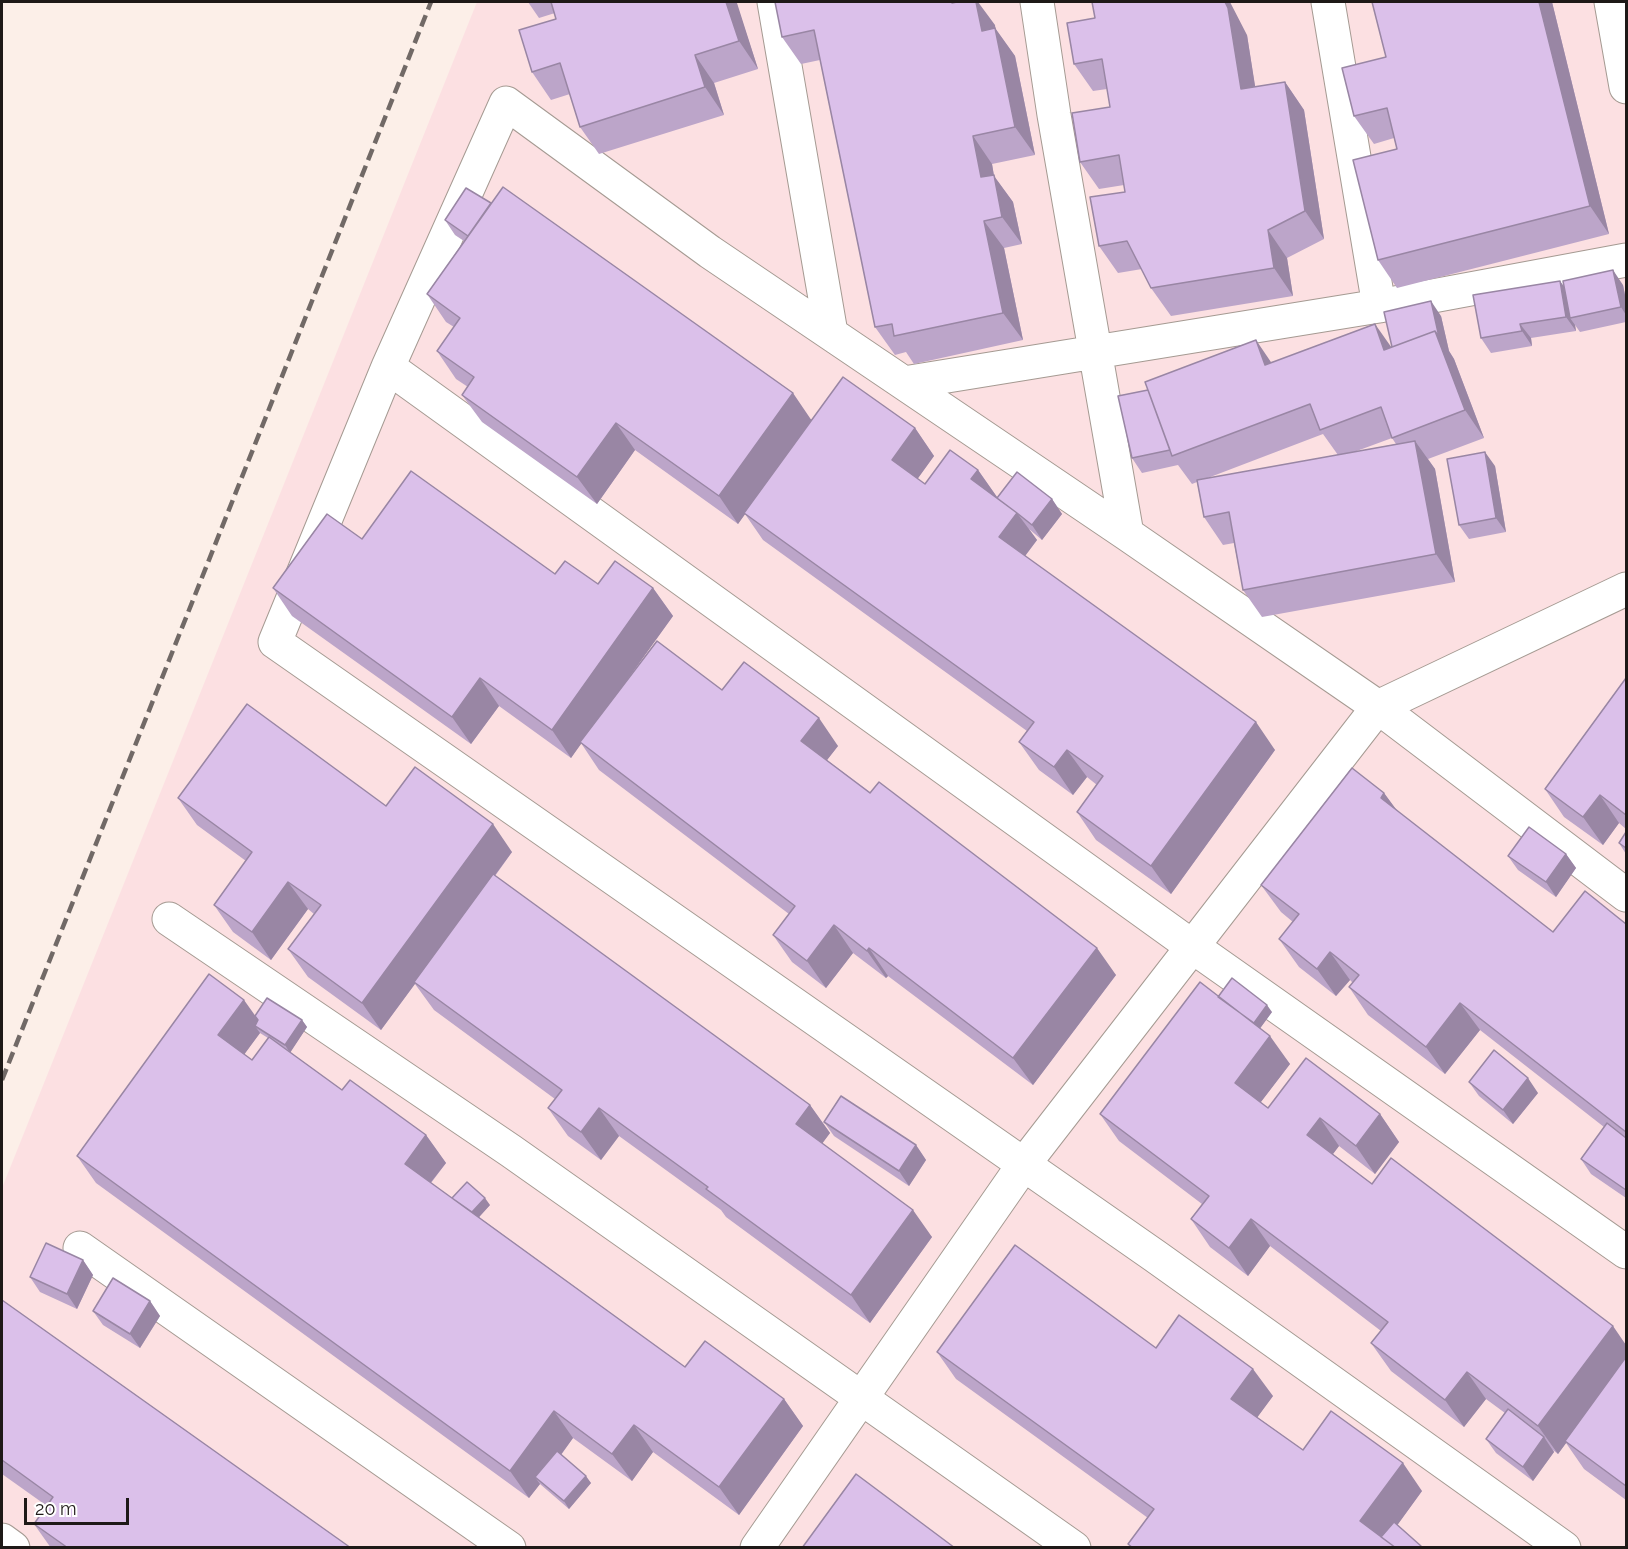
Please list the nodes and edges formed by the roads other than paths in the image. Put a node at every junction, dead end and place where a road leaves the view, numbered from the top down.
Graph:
1 (774, 2) edge
2 (1037, 2) edge
3 (1328, 2) edge
4 (1611, 2) edge
5 (1626, 87) edge
6 (1626, 260) edge
7 (1379, 306) junction
8 (831, 333) junction
9 (1096, 353) junction
10 (388, 367) junction
11 (904, 383) junction
12 (1127, 534) junction
13 (1624, 593) edge
14 (1378, 707) junction
15 (1626, 895) edge
16 (169, 919) dead end
17 (1193, 947) junction
18 (1024, 1164) junction
19 (80, 1248) dead end
20 (1626, 1252) edge
21 (861, 1398) junction
22 (2, 1540) edge
23 (13, 1548) edge
24 (509, 1548) edge
25 (757, 1548) edge
26 (1074, 1548) edge
27 (1564, 1548) edge

1 - 8 street
2 - 9 street
3 - 7 street
4 - 5 street
6 - 7 street
7 - 9 street
8 - 10 street
8 - 11 street
9 - 11 street
9 - 12 street
10 - 17 street
10 - 18 street
11 - 12 street
12 - 14 street
13 - 14 street
14 - 15 street
14 - 17 street
16 - 21 street
17 - 18 street
17 - 20 street
18 - 21 street
18 - 27 street
19 - 24 street
21 - 25 street
21 - 26 street
22 - 23 street

